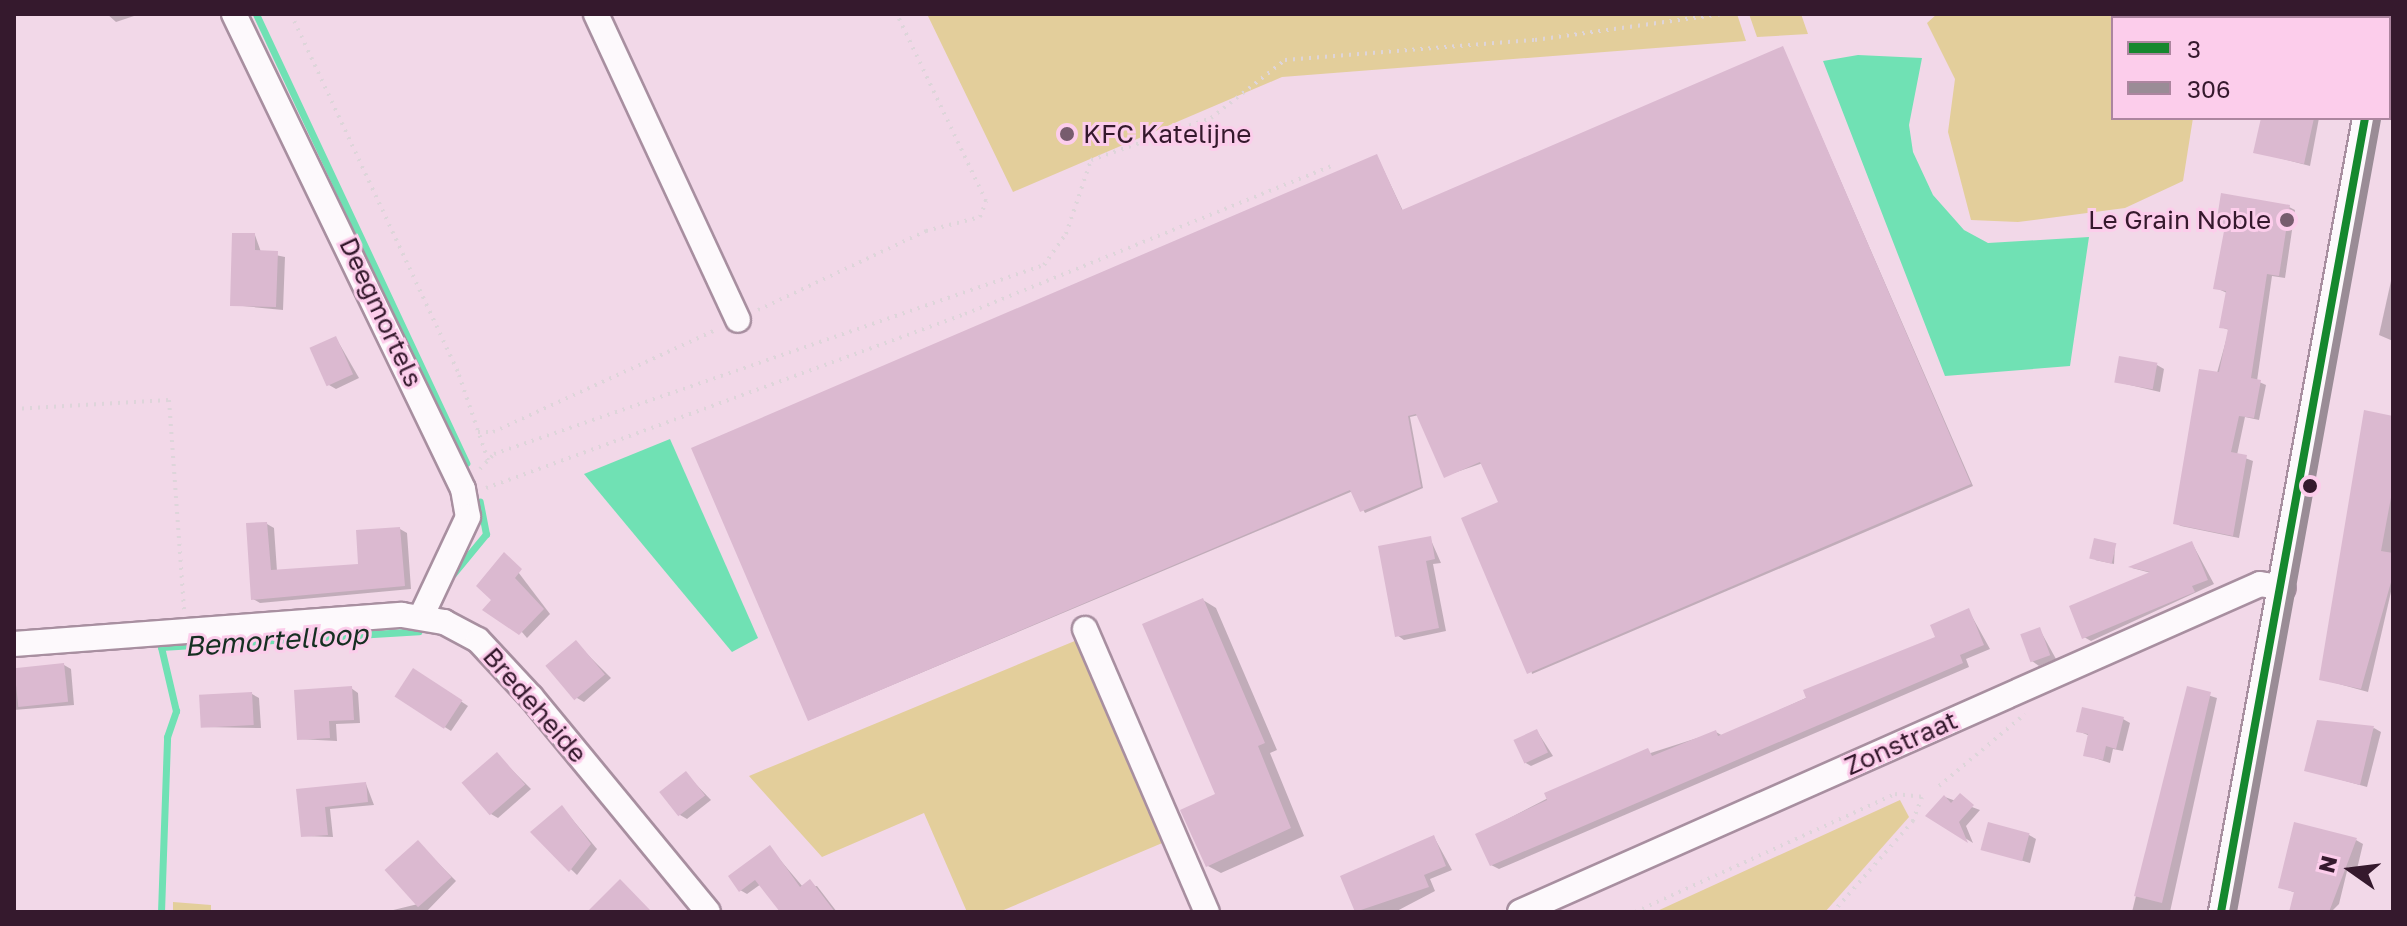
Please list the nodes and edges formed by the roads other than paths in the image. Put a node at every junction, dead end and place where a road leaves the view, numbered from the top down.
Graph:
1 (234, 14) edge
2 (596, 14) edge
3 (2365, 120) edge
4 (738, 320) road end
5 (2283, 588) junction
6 (421, 617) junction
7 (1085, 629) dead end
8 (14, 644) edge
9 (708, 912) edge
10 (1207, 912) edge
11 (1520, 912) edge
12 (2221, 912) edge

1 - 6 street, Deegmortels
2 - 4 street
3 - 5 street
5 - 11 street, Zonstraat
5 - 12 street
6 - 8 street, Bredeheide
6 - 9 street, Bredeheide
7 - 10 street

